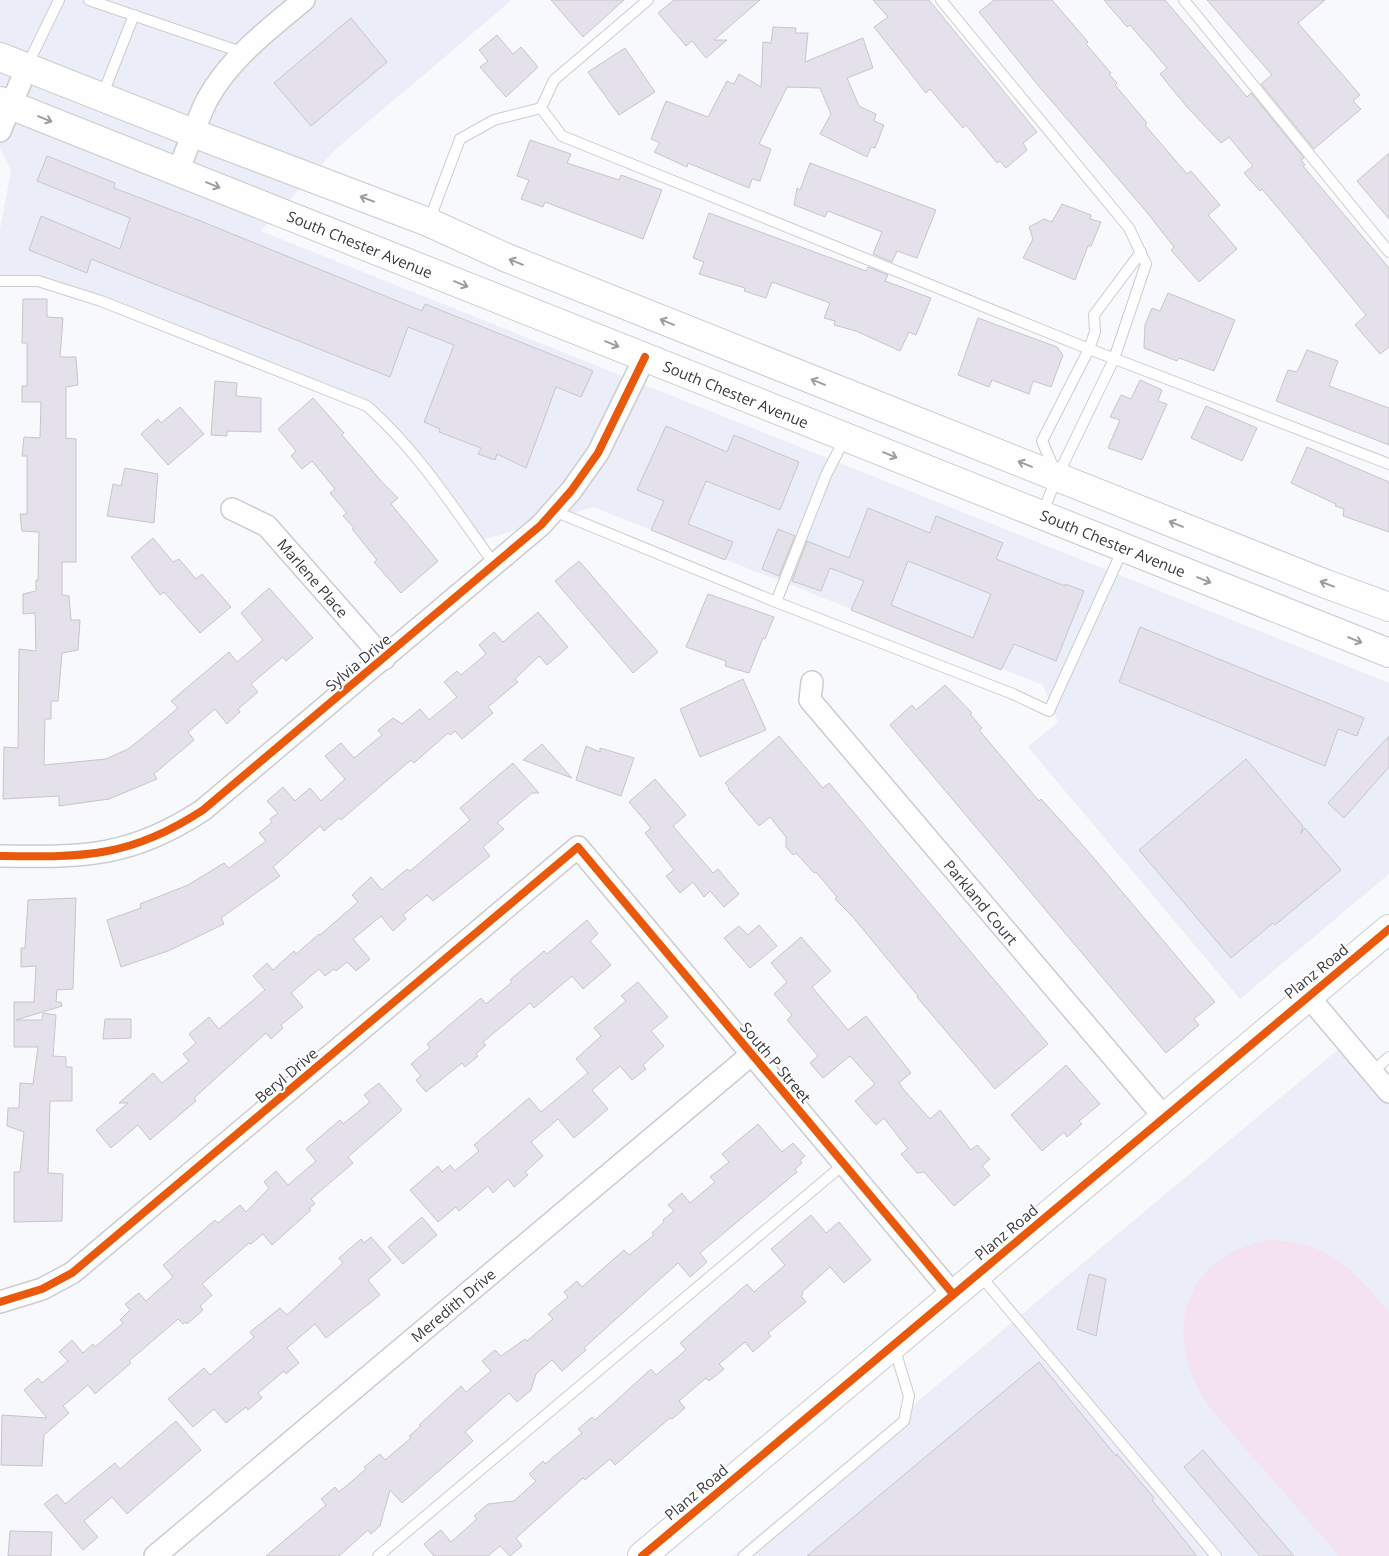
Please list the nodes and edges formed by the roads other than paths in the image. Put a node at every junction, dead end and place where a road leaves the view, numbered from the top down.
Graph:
1 (59, 0) edge
2 (89, 0) edge
3 (304, 0) edge
4 (648, 0) edge
5 (941, 0) edge
6 (1184, 0) edge
7 (134, 15) junction
8 (244, 53) junction
9 (0, 57) edge
10 (27, 67) junction
11 (102, 97) junction
12 (6, 103) edge
13 (541, 108) junction
14 (0, 131) edge
15 (194, 133) junction
16 (178, 171) junction
17 (428, 222) junction
18 (1141, 252) junction
19 (1389, 252) edge
20 (0, 281) edge
21 (1089, 349) junction
22 (645, 357) junction
23 (1114, 359) junction
24 (845, 437) junction
25 (1389, 464) edge
26 (1057, 477) junction
27 (232, 509) dead end
28 (554, 511) junction
29 (1042, 515) junction
30 (1124, 548) junction
31 (495, 565) junction
32 (776, 602) junction
33 (1389, 607) edge
34 (1389, 653) edge
35 (384, 659) junction
36 (812, 682) dead end
37 (578, 847) joint
38 (0, 856) edge
39 (1389, 929) edge
40 (1308, 996) junction
41 (752, 1054) junction
42 (1389, 1057) edge
43 (1372, 1072) junction
44 (1389, 1092) edge
45 (1164, 1116) junction
46 (844, 1164) junction
47 (978, 1273) junction
48 (953, 1294) junction
49 (0, 1302) edge
50 (893, 1345) junction
51 (155, 1556) edge
52 (378, 1556) edge
53 (642, 1556) edge
54 (744, 1556) edge
55 (1216, 1556) edge

1 - 10 lane
2 - 7 lane
3 - 8 street
4 - 13 lane
5 - 18 lane
6 - 19 lane
7 - 8 lane
7 - 11 lane
8 - 15 street
9 - 10 main road
10 - 11 main road
10 - 12 street
11 - 15 main road
12 - 14 street
12 -> 16 main road, South Chester Avenue
13 - 17 lane
13 - 21 lane
15 - 16 street
17 -> 15 main road
16 -> 22 main road, South Chester Avenue
26 -> 17 main road
18 - 21 lane
18 - 23 lane
20 - 31 lane
21 - 23 lane
21 - 26 lane
22 - 24 main road, South Chester Avenue
22 - 28 street, Sylvia Drive
23 - 25 lane
23 - 26 lane
24 -> 29 main road, South Chester Avenue
24 - 32 lane
26 - 29 lane
33 -> 26 main road
27 - 35 street, Marlene Place
28 - 31 street, Sylvia Drive
28 - 32 lane
29 - 30 main road, South Chester Avenue
30 - 32 lane
30 -> 34 main road, South Chester Avenue
31 - 35 street, Sylvia Drive
35 - 38 street, Sylvia Drive
36 - 45 street, Parkland Court
37 - 41 street, South P Street
37 - 49 street, Beryl Drive
39 - 40 main road, Planz Road
40 - 43 street
40 - 45 main road, Planz Road
41 - 46 street, South P Street
41 - 51 street, Meredith Drive
42 - 43 lane
43 - 44 street
45 - 47 main road, Planz Road
46 - 48 street, South P Street
46 - 52 lane
47 - 48 main road, Planz Road
47 - 55 lane
48 - 50 main road, Planz Road
50 - 53 main road, Planz Road
50 - 54 lane

